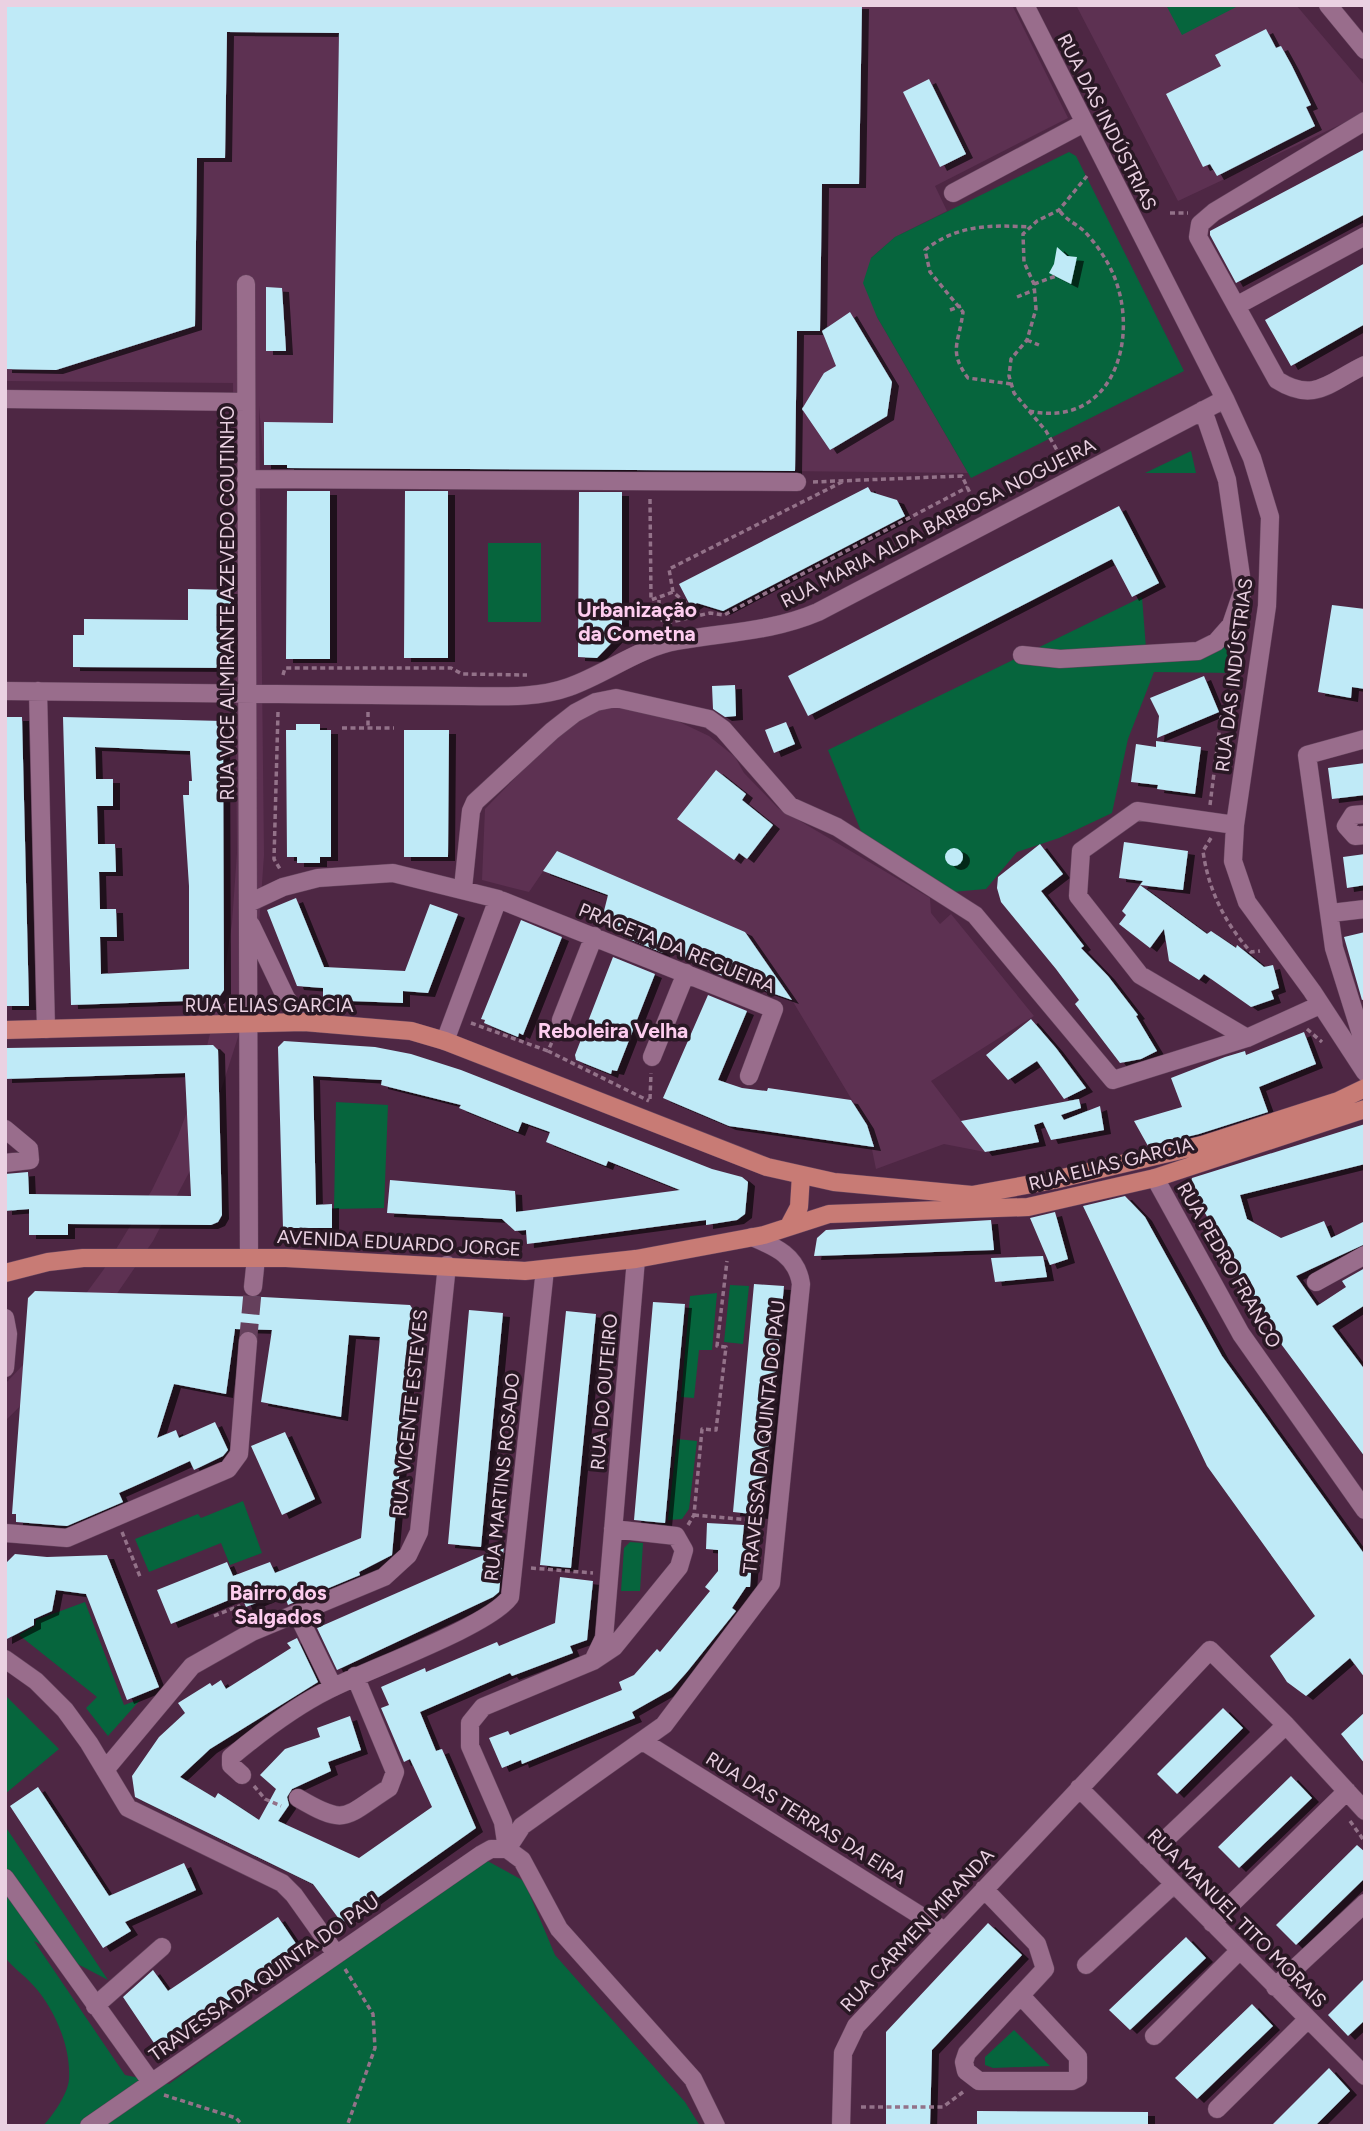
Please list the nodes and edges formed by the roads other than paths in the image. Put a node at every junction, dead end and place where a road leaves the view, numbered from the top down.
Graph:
1 (1024, 5) edge
2 (1328, 5) edge
3 (1365, 50) edge
4 (1365, 121) edge
5 (1084, 123) junction
6 (953, 192) dead end
7 (1365, 236) edge
8 (246, 284) dead end
9 (1237, 306) junction
10 (1365, 365) edge
11 (5, 399) edge
12 (1225, 399) junction
13 (246, 402) junction
14 (1203, 410) junction
15 (246, 479) junction
16 (797, 482) road end
17 (1022, 655) dead end
18 (5, 691) edge
19 (38, 691) junction
20 (248, 696) junction
21 (1365, 739) edge
22 (1365, 814) edge
23 (1235, 825) junction
24 (1365, 835) edge
25 (463, 888) junction
26 (498, 899) junction
27 (1365, 909) edge
28 (249, 912) junction
29 (1331, 914) junction
30 (594, 936) junction
31 (686, 972) junction
32 (1358, 1002) edge
33 (1320, 1005) junction
34 (561, 1020) road end
35 (304, 1022) junction
36 (248, 1023) junction
37 (46, 1029) junction
38 (5, 1030) edge
39 (1247, 1038) junction
40 (445, 1041) junction
41 (1352, 1052) junction
42 (652, 1057) road end
43 (1365, 1072) edge
44 (749, 1076) dead end
45 (1365, 1088) edge
46 (1365, 1109) edge
47 (5, 1129) edge
48 (5, 1163) edge
49 (801, 1175) junction
50 (1155, 1178) junction
51 (789, 1226) junction
52 (752, 1237) junction
53 (1365, 1255) edge
54 (252, 1257) junction
55 (636, 1259) junction
56 (447, 1265) junction
57 (545, 1269) junction
58 (5, 1273) edge
59 (1315, 1282) dead end
60 (253, 1286) tunnel mouth
61 (5, 1318) edge
62 (248, 1341) tunnel mouth
63 (5, 1368) edge
64 (1365, 1510) edge
65 (613, 1529) junction
66 (5, 1533) edge
67 (297, 1613) junction
68 (5, 1659) edge
69 (593, 1661) junction
70 (355, 1676) junction
71 (333, 1687) junction
72 (1286, 1725) junction
73 (644, 1742) junction
74 (101, 1763) junction
75 (242, 1775) road end
76 (1079, 1787) junction
77 (1347, 1791) junction
78 (298, 1798) road end
79 (1357, 1815) edge
80 (511, 1851) junction
81 (1147, 1857) junction
82 (5, 1878) edge
83 (1174, 1884) junction
84 (984, 1889) junction
85 (1365, 1903) edge
86 (1212, 1923) junction
87 (945, 1931) junction
88 (162, 1947) dead end
89 (1239, 1951) junction
90 (335, 1954) junction
91 (1086, 1965) dead end
92 (1275, 1987) junction
93 (1022, 1997) junction
94 (95, 2006) junction
95 (1307, 2020) junction
96 (1154, 2036) dead end
97 (1361, 2065) edge
98 (146, 2085) junction
99 (1217, 2109) dead end
100 (841, 2117) edge
101 (89, 2126) edge
102 (716, 2126) edge

1 - 5 street, RUA DAS INDÚSTRIAS
2 - 3 street
4 - 9 street
5 - 6 street
5 - 12 street, RUA DAS INDÚSTRIAS
7 - 9 street
8 - 13 street, RUA VICE ALMIRANTE AZEVEDO COUTINHO
9 - 10 street
11 - 13 street
12 - 14 street, RUA MARIA ALDA BARBOSA NOGUEIRA
12 - 23 street, RUA DAS INDÚSTRIAS
13 - 15 street, RUA VICE ALMIRANTE AZEVEDO COUTINHO
14 - 17 street
14 - 20 street, RUA MARIA ALDA BARBOSA NOGUEIRA
15 - 16 street
15 - 20 street, RUA VICE ALMIRANTE AZEVEDO COUTINHO
18 - 19 street, RUA MARIA ALDA BARBOSA NOGUEIRA
19 - 20 street, RUA MARIA ALDA BARBOSA NOGUEIRA
19 - 37 street
20 - 28 street, RUA VICE ALMIRANTE AZEVEDO COUTINHO
21 - 29 street
22 - 24 street
23 - 33 street, RUA DAS INDÚSTRIAS
23 - 39 street
25 - 26 street, PRACETA DA REGUEIRA
25 - 28 street, PRACETA DA REGUEIRA
25 - 39 street
26 - 30 street, PRACETA DA REGUEIRA
26 - 40 street
27 - 29 street
28 - 35 street, RUA VICE ALMIRANTE AZEVEDO COUTINHO
28 - 36 street, RUA VICE ALMIRANTE AZEVEDO COUTINHO
29 - 32 street
30 - 31 street, PRACETA DA REGUEIRA
30 - 34 street
31 - 42 street
31 - 44 street, PRACETA DA REGUEIRA
32 - 41 street
33 - 39 street
33 - 41 street, RUA DAS INDÚSTRIAS
35 - 36 main road, RUA ELIAS GARCIA
35 - 40 main road, RUA ELIAS GARCIA
36 - 37 main road, RUA ELIAS GARCIA
36 - 54 street, RUA VICE ALMIRANTE AZEVEDO COUTINHO
37 - 38 main road, RUA ELIAS GARCIA
40 - 49 main road, RUA ELIAS GARCIA
41 - 43 street, RUA DAS INDÚSTRIAS
45 - 49 main road, RUA ELIAS GARCIA
46 - 50 main road, RUA ELIAS GARCIA
47 - 48 street
49 - 51 main road
50 - 51 main road, RUA ELIAS GARCIA
50 - 64 street, RUA PEDRO FRANCO
51 - 52 main road, AVENIDA EDUARDO JORGE
52 - 55 main road, AVENIDA EDUARDO JORGE
52 - 73 street, TRAVESSA DA QUINTA DO PAU
53 - 59 street
54 - 56 main road, AVENIDA EDUARDO JORGE
54 - 58 main road, AVENIDA EDUARDO JORGE
54 - 60 street, RUA VICE ALMIRANTE AZEVEDO COUTINHO
55 - 57 main road, AVENIDA EDUARDO JORGE
55 - 65 street, RUA DO OUTEIRO
56 - 57 main road, AVENIDA EDUARDO JORGE
56 - 67 street, RUA VICENTE ESTEVES
57 - 70 street, RUA MARTINS ROSADO
61 - 63 street
62 - 66 street
65 - 69 street, RUA DO OUTEIRO
65 - 69 street
67 - 71 street
67 - 74 street, RUA VICENTE ESTEVES
68 - 74 street
69 - 80 street
70 - 71 street, RUA MARTINS ROSADO
70 - 78 street
71 - 75 street, RUA MARTINS ROSADO
72 - 76 street, RUA CARMEN MIRANDA
72 - 77 street
72 - 81 street
73 - 80 street, TRAVESSA DA QUINTA DO PAU
73 - 87 street, RUA DAS TERRAS DA EIRA
74 - 90 street
76 - 81 street, RUA MANUEL TITO MORAIS
76 - 84 street, RUA CARMEN MIRANDA
77 - 79 street
77 - 86 street
80 - 90 street, TRAVESSA DA QUINTA DO PAU
80 - 102 street
81 - 83 street, RUA MANUEL TITO MORAIS
82 - 94 street, TRAVESSA DA QUINTA DO PAU
83 - 86 street, RUA MANUEL TITO MORAIS
83 - 91 street
84 - 87 street, RUA CARMEN MIRANDA
84 - 93 street
85 - 92 street
86 - 89 street, RUA MANUEL TITO MORAIS
87 - 100 street, RUA CARMEN MIRANDA
88 - 94 street
89 - 92 street, RUA MANUEL TITO MORAIS
89 - 96 street
90 - 98 street, TRAVESSA DA QUINTA DO PAU
92 - 95 street, RUA MANUEL TITO MORAIS
93 - 93 street
94 - 98 street, TRAVESSA DA QUINTA DO PAU
95 - 97 street, RUA MANUEL TITO MORAIS
95 - 99 street
98 - 101 street

